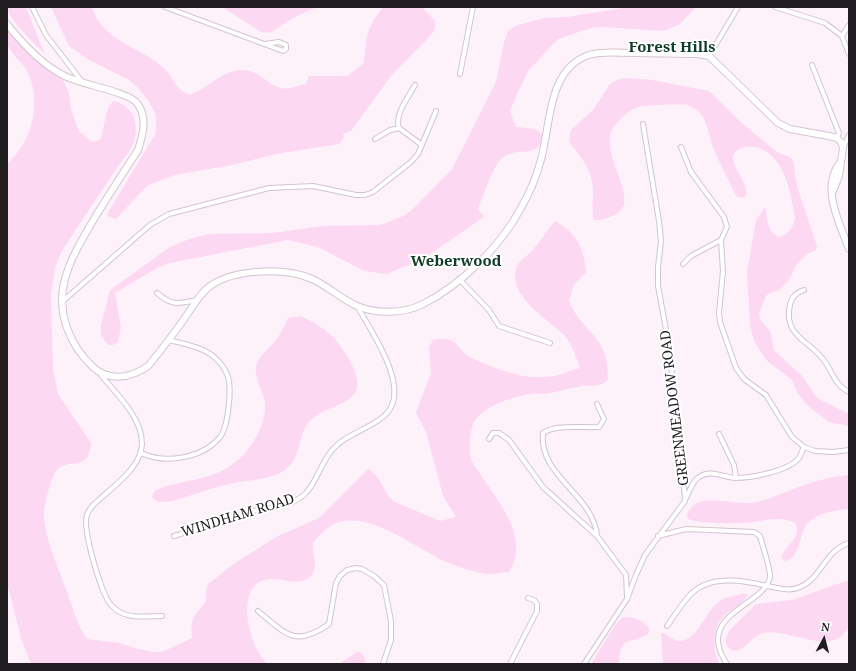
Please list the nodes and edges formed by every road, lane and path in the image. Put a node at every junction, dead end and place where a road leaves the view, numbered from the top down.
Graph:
1 (32, 7) edge
2 (166, 7) edge
3 (473, 7) edge
4 (738, 7) edge
5 (775, 7) edge
6 (7, 24) edge
7 (849, 25) edge
8 (842, 36) junction
9 (265, 44) dead end
10 (849, 54) edge
11 (708, 56) junction
12 (812, 65) dead end
13 (460, 74) dead end
14 (85, 84) junction
15 (415, 85) dead end
16 (436, 111) dead end
17 (643, 124) dead end
18 (399, 128) junction
19 (849, 135) edge
20 (837, 138) junction
21 (375, 139) dead end
22 (422, 145) junction
23 (681, 147) dead end
24 (843, 148) junction
25 (721, 240) junction
26 (849, 249) edge
27 (683, 264) dead end
28 (459, 279) junction
29 (804, 290) dead end
30 (157, 293) dead end
31 (197, 300) junction
32 (63, 301) junction
33 (357, 306) junction
34 (169, 340) junction
35 (550, 343) dead end
36 (101, 375) junction
37 (849, 392) edge
38 (597, 404) dead end
39 (719, 434) dead end
40 (489, 439) dead end
41 (804, 447) junction
42 (849, 450) edge
43 (141, 453) junction
44 (736, 478) junction
45 (685, 501) junction
46 (174, 536) dead end
47 (597, 536) junction
48 (657, 536) junction
49 (849, 543) edge
50 (767, 585) junction
51 (528, 598) dead end
52 (627, 599) junction
53 (258, 611) dead end
54 (162, 616) dead end
55 (667, 626) dead end
56 (382, 664) edge
57 (510, 664) edge
58 (584, 664) edge
59 (726, 664) edge

1 - 14 street
2 - 9 street
3 - 13 street
4 - 11 street
5 - 8 street
6 - 14 street
7 - 8 street
8 - 10 street
11 - 20 street
11 - 28 street
12 - 20 street
14 - 32 street
15 - 18 street
16 - 22 street
17 - 45 street, GREENMEADOW ROAD
18 - 21 street
18 - 22 street
19 - 24 street
20 - 24 street
22 - 32 street
23 - 25 street
24 - 26 street
25 - 27 street
25 - 41 street
28 - 33 street
28 - 35 street
29 - 37 street
30 - 31 street
31 - 33 street
31 - 34 street
32 - 36 street
33 - 46 street, WINDHAM ROAD
34 - 36 street
34 - 43 street
36 - 43 street
38 - 47 street
39 - 44 street
40 - 47 street
41 - 42 street
41 - 44 street
43 - 54 street
44 - 45 street
45 - 48 street, GREENMEADOW ROAD
47 - 52 street
48 - 50 street
48 - 52 street, GREENMEADOW ROAD
49 - 50 street
50 - 55 street
50 - 59 street
51 - 57 street
52 - 58 street, GREENMEADOW ROAD
53 - 56 street

